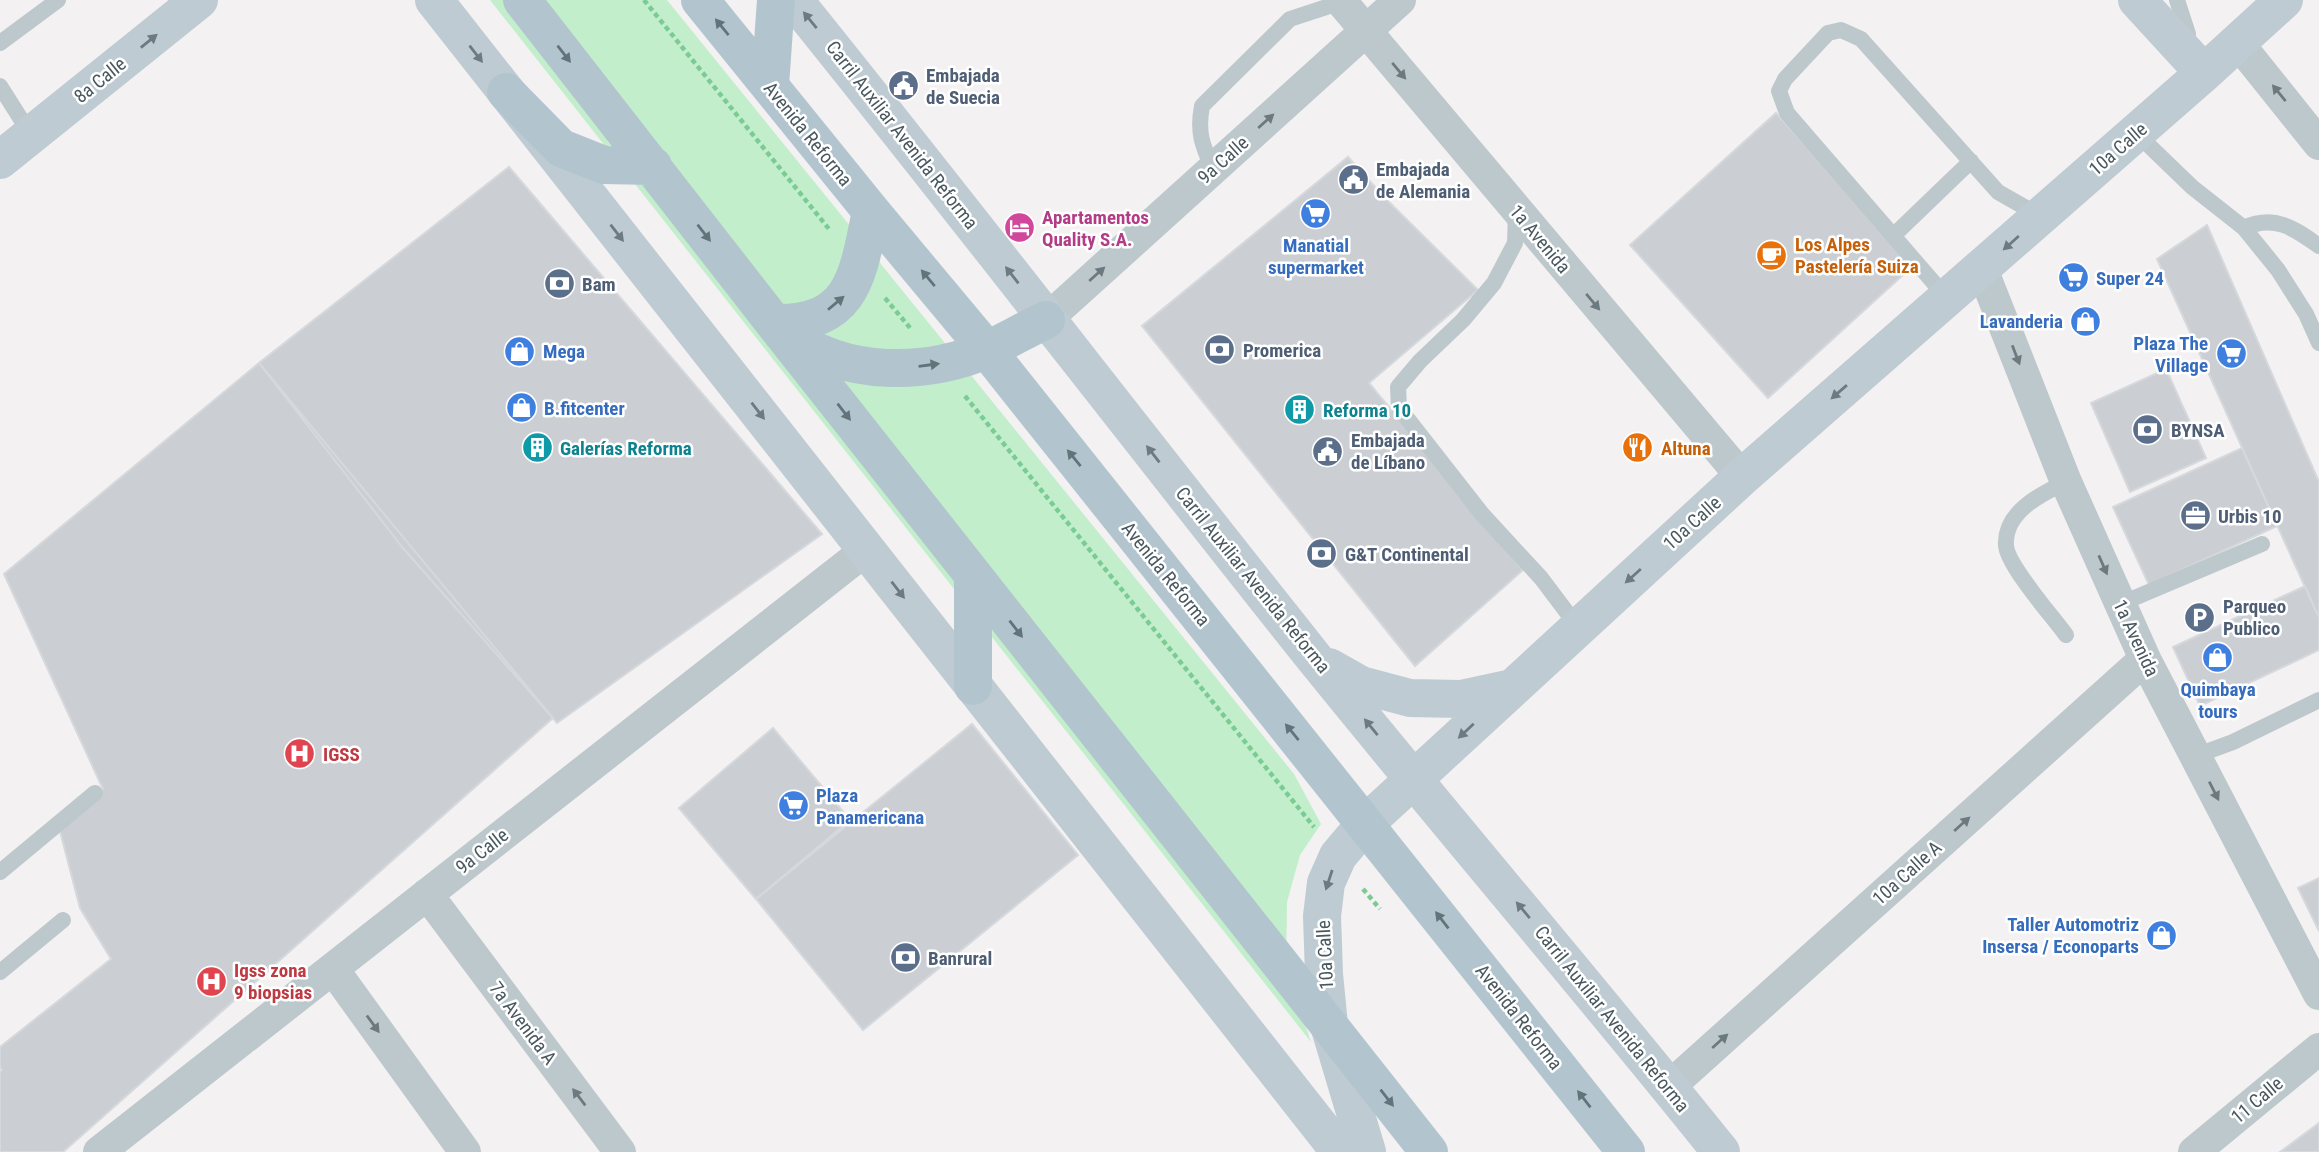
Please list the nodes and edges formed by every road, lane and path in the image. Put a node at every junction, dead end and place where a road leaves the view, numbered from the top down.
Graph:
1 (199, 0) edge
2 (434, 0) edge
3 (522, 0) edge
4 (644, 0) edge
5 (700, 0) edge
6 (776, 0) edge
7 (794, 0) edge
8 (1400, 0) edge
9 (2137, 0) edge
10 (2177, 0) edge
11 (2284, 0) edge
12 (56, 1) edge
13 (1341, 1) edge
14 (1366, 32) junction
15 (2188, 34) dead end
16 (0, 43) edge
17 (2238, 43) junction
18 (2204, 73) junction
19 (0, 86) edge
20 (770, 86) junction
21 (506, 92) junction
22 (2136, 134) junction
23 (31, 135) junction
24 (2319, 144) edge
25 (0, 160) edge
26 (1970, 161) junction
27 (653, 166) junction
28 (1213, 169) junction
29 (1516, 210) junction
30 (871, 211) junction
31 (2040, 216) junction
32 (2244, 229) junction
33 (1893, 236) junction
34 (2319, 246) edge
35 (860, 267) junction
36 (1982, 269) junction
37 (1947, 298) junction
38 (1046, 320) junction
39 (774, 323) junction
40 (2319, 343) edge
41 (987, 349) junction
42 (939, 364) junction
43 (1742, 477) junction
44 (2066, 482) junction
45 (2262, 544) dead end
46 (866, 550) junction
47 (974, 576) junction
48 (2120, 604) junction
49 (1578, 627) junction
50 (2066, 635) dead end
51 (2145, 659) junction
52 (1316, 660) junction
53 (973, 686) junction
54 (1512, 688) junction
55 (2319, 699) edge
56 (2195, 756) junction
57 (1415, 780) junction
58 (96, 793) dead end
59 (1365, 824) junction
60 (1338, 856) junction
61 (0, 872) edge
62 (427, 894) junction
63 (1388, 919) dead end
64 (63, 920) dead end
65 (333, 969) junction
66 (0, 972) edge
67 (2319, 994) edge
68 (1329, 1025) junction
69 (2319, 1049) edge
70 (1669, 1087) junction
71 (99, 1152) edge
72 (465, 1152) edge
73 (620, 1152) edge
74 (1340, 1152) edge
75 (1367, 1152) edge
76 (1429, 1152) edge
77 (1626, 1152) edge
78 (1721, 1152) edge
79 (2194, 1152) edge

23 -> 1 street, 8a Calle
2 -> 21 street
3 -> 27 main road
4 - 35 path
20 -> 5 main road, Avenida Reforma
6 - 20 main road
38 -> 7 street, Carril Auxiliar Avenida Reforma
8 - 14 street, 9a Calle
9 - 18 street
10 - 15 lane
11 - 17 street, 10a Calle
12 - 16 lane
13 - 14 street, 1a Avenida
13 - 28 lane
28 -> 14 street, 9a Calle
14 -> 29 street, 1a Avenida
17 - 18 street, 10a Calle
24 -> 17 street
18 - 22 street, 10a Calle
19 - 23 lane
20 - 30 main road, Avenida Reforma
21 - 27 main road
21 -> 46 street
22 - 31 street, 10a Calle
22 - 32 lane
23 - 25 street, 8a Calle
26 - 31 lane
26 - 33 lane
26 - 33 lane
27 -> 39 main road
38 -> 28 street, 9a Calle
29 -> 43 street, 1a Avenida
29 - 49 lane
30 - 35 main road
41 -> 30 main road, Avenida Reforma
31 -> 36 street, 10a Calle
32 - 34 lane
32 - 40 lane
33 - 37 lane
39 -> 35 main road
35 - 42 path
36 - 37 street, 10a Calle
36 -> 44 street, 1a Avenida
37 -> 43 street, 10a Calle
38 - 41 main road
52 -> 38 street, Carril Auxiliar Avenida Reforma
39 -> 42 main road
39 -> 47 main road
41 - 42 main road
59 -> 41 main road, Avenida Reforma
42 - 60 path
43 -> 49 street, 10a Calle
44 -> 48 street, 1a Avenida
44 - 50 lane
45 - 48 lane
46 -> 53 street
46 - 62 street, 9a Calle
47 - 53 main road
47 -> 68 main road
48 - 51 street, 1a Avenida
49 - 54 street, 10a Calle
51 - 56 street, 1a Avenida
70 -> 51 street, 10a Calle A
52 - 54 street
57 -> 52 street, Carril Auxiliar Avenida Reforma
53 - 74 street
54 -> 57 street, 10a Calle
55 - 56 lane
56 -> 67 street, 1a Avenida
57 - 59 street, 10a Calle
70 -> 57 street, Carril Auxiliar Avenida Reforma
58 - 61 lane
59 - 60 street, 10a Calle
77 -> 59 main road, Avenida Reforma
60 - 63 path
60 -> 68 street, 10a Calle
62 - 65 street, 9a Calle
73 -> 62 street, 7a Avenida A
64 - 66 lane
65 - 71 street, 9a Calle
65 -> 72 street
68 - 75 street, 10a Calle
68 -> 76 main road
69 - 79 street, 11 Calle
70 - 78 street, Carril Auxiliar Avenida Reforma

